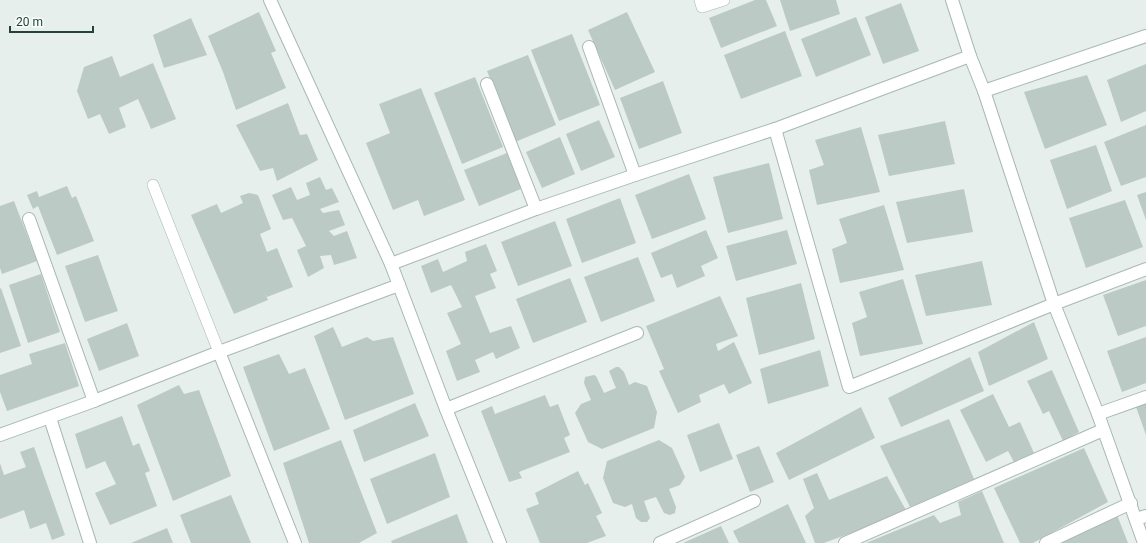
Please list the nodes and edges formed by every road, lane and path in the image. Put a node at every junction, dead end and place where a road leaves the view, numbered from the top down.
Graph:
1 (270, 0) edge
2 (700, 0) edge
3 (724, 0) edge
4 (952, 0) edge
5 (1146, 36) edge
6 (589, 48) dead end
7 (970, 56) junction
8 (487, 84) dead end
9 (984, 91) junction
10 (775, 129) junction
11 (635, 175) junction
12 (152, 185) dead end
13 (536, 209) junction
14 (30, 219) dead end
15 (391, 264) junction
16 (1146, 269) edge
17 (399, 285) junction
18 (1054, 304) junction
19 (637, 333) dead end
20 (219, 352) junction
21 (1146, 397) edge
22 (94, 401) junction
23 (446, 409) junction
24 (1098, 414) junction
25 (50, 418) junction
26 (1103, 430) junction
27 (1, 431) edge
28 (754, 501) dead end
29 (1131, 503) junction
30 (1141, 517) edge
31 (90, 543) edge
32 (295, 543) edge
33 (500, 543) edge
34 (660, 543) edge
35 (845, 543) edge
36 (1046, 543) edge
37 (1144, 543) edge

1 - 15 street
2 - 3 lane
4 - 7 street
5 - 9 street
6 - 11 street
7 - 9 street
7 - 10 street
8 - 13 street
9 - 18 street
10 - 11 street
10 - 18 street
11 - 13 street
12 - 20 lane
13 - 15 street
14 - 22 street
15 - 17 street
16 - 18 street
17 - 20 street
17 - 23 street
18 - 24 street
19 - 23 street
20 - 22 street
20 - 32 street
21 - 24 street
22 - 25 street
23 - 33 street
24 - 26 street
25 - 27 street
25 - 31 street
26 - 29 street
26 - 35 street
28 - 34 street
29 - 30 street
29 - 36 street
30 - 37 street

